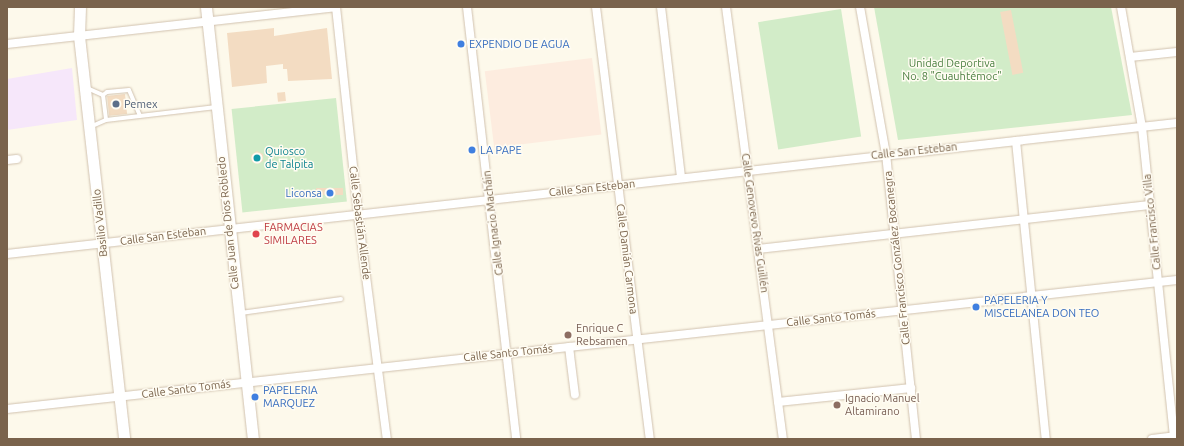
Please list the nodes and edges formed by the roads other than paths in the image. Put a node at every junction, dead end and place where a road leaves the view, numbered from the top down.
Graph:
1 (80, 7) edge
2 (206, 7) edge
3 (335, 7) edge
4 (467, 7) edge
5 (596, 7) edge
6 (661, 7) edge
7 (726, 7) edge
8 (860, 7) edge
9 (1121, 7) edge
10 (207, 21) junction
11 (80, 36) junction
12 (7, 44) edge
13 (1177, 52) edge
14 (1130, 57) junction
15 (85, 87) junction
16 (103, 95) junction
17 (216, 107) junction
18 (140, 116) junction
19 (106, 120) junction
20 (1177, 123) edge
21 (1142, 127) junction
22 (90, 128) junction
23 (1016, 141) junction
24 (886, 154) junction
25 (17, 159) dead end
26 (7, 160) edge
27 (747, 171) junction
28 (681, 178) junction
29 (618, 185) junction
30 (490, 199) junction
31 (1150, 205) junction
32 (358, 214) junction
33 (1024, 221) junction
34 (228, 229) junction
35 (895, 234) junction
36 (103, 244) junction
37 (758, 249) junction
38 (7, 254) edge
39 (1177, 280) edge
40 (1158, 282) junction
41 (1032, 296) junction
42 (341, 299) dead end
43 (903, 310) junction
44 (238, 314) junction
45 (768, 325) junction
46 (637, 339) junction
47 (569, 347) junction
48 (508, 354) junction
49 (379, 368) junction
50 (247, 382) junction
51 (911, 388) junction
52 (575, 395) dead end
53 (119, 397) junction
54 (778, 402) junction
55 (7, 409) edge
56 (1175, 437) edge
57 (124, 439) edge
58 (253, 439) edge
59 (387, 439) edge
60 (516, 439) edge
61 (650, 439) edge
62 (783, 439) edge
63 (916, 439) edge
64 (1046, 439) edge
65 (1152, 439) edge

1 - 11 street, Basilio Vadillo
2 - 10 street, Calle Juan de Dios Robledo
3 - 10 street
3 - 32 street, Calle Sebastián Allende
4 - 30 street, Calle Ignacio Macháin
5 - 29 street, Calle Damián Carmona
6 - 28 street
7 - 27 street, Calle Genovevo Rivas Guillén
8 - 24 street, Calle Francisco González Bocanegra
9 - 14 street, Calle Francisco Villa
10 - 11 street
10 - 17 street, Calle Juan de Dios Robledo
11 - 12 street
11 - 15 street, Basilio Vadillo
13 - 14 street
14 - 21 street, Calle Francisco Villa
15 - 16 lane
15 - 22 street, Basilio Vadillo
16 - 18 lane
16 - 19 lane
17 - 18 lane
17 - 34 street, Calle Juan de Dios Robledo
18 - 19 lane
19 - 22 lane
20 - 21 street, Calle San Esteban
21 - 23 street, Calle San Esteban
21 - 31 street, Calle Francisco Villa
22 - 36 street, Basilio Vadillo
23 - 24 street, Calle San Esteban
23 - 33 street
24 - 27 street, Calle San Esteban
24 - 35 street, Calle Francisco González Bocanegra
25 - 26 street
27 - 28 street, Calle San Esteban
27 - 37 street, Calle Genovevo Rivas Guillén
28 - 29 street, Calle San Esteban
29 - 30 street, Calle San Esteban
29 - 46 street, Calle Damián Carmona
30 - 32 street, Calle San Esteban
30 - 48 street, Calle Ignacio Macháin
31 - 33 street
31 - 40 street, Calle Francisco Villa
32 - 34 street, Calle San Esteban
32 - 49 street, Calle Sebastián Allende
33 - 35 street
33 - 41 street
34 - 36 street, Calle San Esteban
34 - 44 street, Calle Juan de Dios Robledo
35 - 37 street
35 - 43 street, Calle Francisco González Bocanegra
36 - 38 street, Calle San Esteban
36 - 53 street, Basilio Vadillo
37 - 45 street, Calle Genovevo Rivas Guillén
39 - 40 street, Calle Santo Tomás
40 - 41 street, Calle Santo Tomás
40 - 56 street, Calle Francisco Villa
41 - 43 street, Calle Santo Tomás
41 - 64 street
42 - 44 lane
43 - 45 street, Calle Santo Tomás
43 - 51 street, Calle Francisco González Bocanegra
44 - 50 street, Calle Juan de Dios Robledo
45 - 46 street, Calle Santo Tomás
45 - 54 street, Calle Genovevo Rivas Guillén
46 - 47 street, Calle Santo Tomás
46 - 61 street, Calle Damián Carmona
47 - 48 street, Calle Santo Tomás
47 - 52 street
48 - 49 street, Calle Santo Tomás
48 - 60 street, Calle Ignacio Macháin
49 - 50 street, Calle Santo Tomás
49 - 59 street, Calle Sebastián Allende
50 - 53 street, Calle Santo Tomás
50 - 58 street, Calle Juan de Dios Robledo
51 - 54 street
51 - 63 street, Calle Francisco González Bocanegra
53 - 55 street, Calle Santo Tomás
53 - 57 street, Basilio Vadillo
54 - 62 street, Calle Genovevo Rivas Guillén
56 - 65 street

